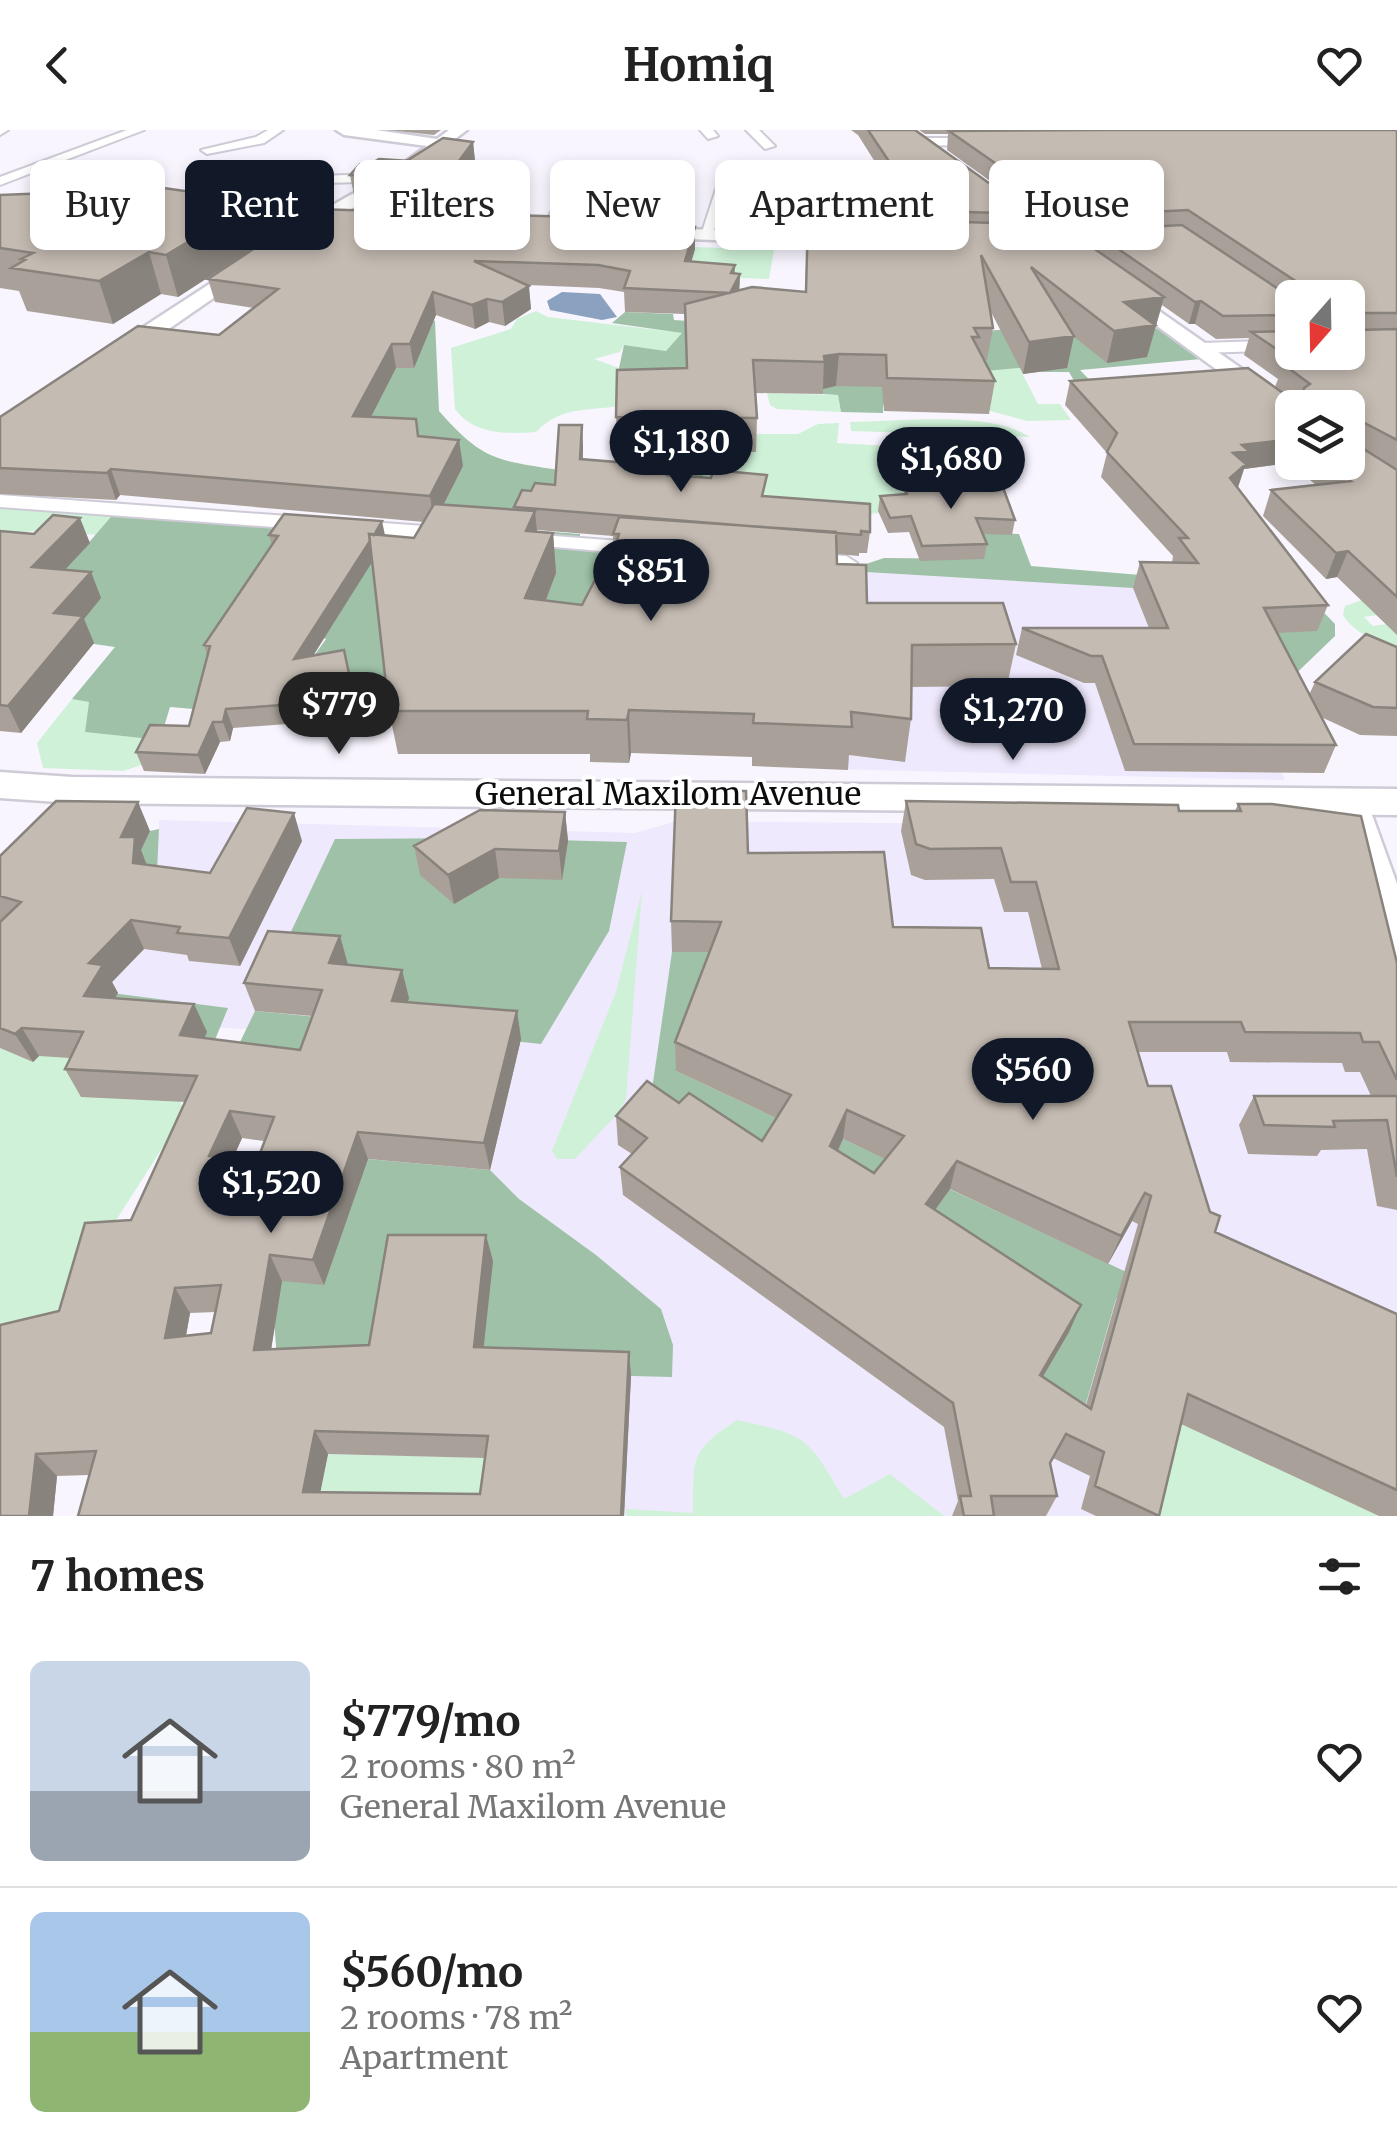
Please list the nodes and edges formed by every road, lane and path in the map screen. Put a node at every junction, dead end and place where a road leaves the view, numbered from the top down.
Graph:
1 (138, 130) edge
2 (277, 130) edge
3 (344, 130) edge
4 (459, 130) edge
5 (752, 130) edge
6 (913, 134) edge
7 (996, 142) edge
8 (442, 144) junction
9 (769, 146) dead end
10 (207, 150) dead end
11 (941, 158) edge
12 (419, 160) edge
13 (0, 181) edge
14 (550, 205) edge
15 (715, 210) edge
16 (530, 221) edge
17 (334, 223) edge
18 (349, 223) edge
19 (695, 234) edge
20 (706, 234) junction
21 (715, 234) edge
22 (271, 250) edge
23 (1096, 272) edge
24 (1275, 346) edge
25 (1200, 348) junction
26 (95, 370) edge
27 (1275, 402) edge
28 (0, 501) edge
29 (674, 550) edge
30 (769, 558) edge
31 (846, 563) edge
32 (0, 785) edge
33 (72, 790) junction
34 (1350, 801) junction
35 (1397, 802) edge
36 (45, 828) edge
37 (1397, 948) edge

1 - 13 street
2 - 10 street
3 - 8 street
4 - 8 street
5 - 9 street
6 - 7 street
6 - 11 street
8 - 12 street
14 - 16 street
15 - 20 street
17 - 18 street
19 - 20 street
20 - 21 street
22 - 26 street
23 - 25 street
24 - 25 street
25 - 27 street
28 - 29 street
30 - 31 street
32 - 33 main road, General Maxilom Avenue
33 - 34 main road, General Maxilom Avenue
33 - 36 street
34 - 35 main road, General Maxilom Avenue
34 - 37 street

